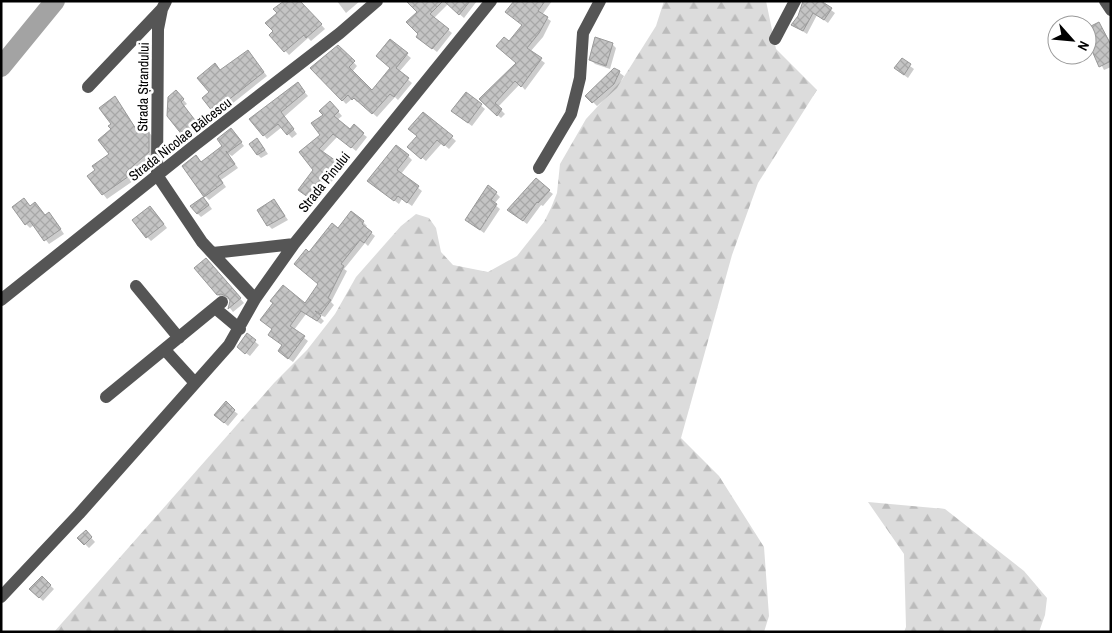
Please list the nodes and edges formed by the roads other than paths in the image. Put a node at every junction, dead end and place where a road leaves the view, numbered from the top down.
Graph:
1 (377, 1) edge
2 (491, 1) edge
3 (600, 1) edge
4 (795, 1) edge
5 (1105, 1) edge
6 (164, 5) edge
7 (1111, 10) edge
8 (775, 40) dead end
9 (88, 88) dead end
10 (539, 168) dead end
11 (157, 175) junction
12 (294, 244) junction
13 (214, 254) junction
14 (136, 286) dead end
15 (255, 299) junction
16 (1, 300) edge
17 (240, 329) junction
18 (179, 338) junction
19 (165, 350) junction
20 (195, 383) junction
21 (106, 398) dead end
22 (1, 597) edge

1 - 11 street, Strada Nicolae Bălcescu
2 - 12 street, Strada Pinului
3 - 10 street
4 - 8 street
5 - 7 street
6 - 9 street
6 - 11 street, Strada Ștrandului
11 - 13 street
11 - 16 street, Strada Nicolae Bălcescu
12 - 13 street
12 - 15 street, Strada Pinului
13 - 15 street
14 - 18 street
15 - 17 street, Strada Pinului
17 - 18 street
17 - 20 street, Strada Pinului
18 - 19 street
19 - 20 street
19 - 21 street
20 - 22 street, Strada Pinului

